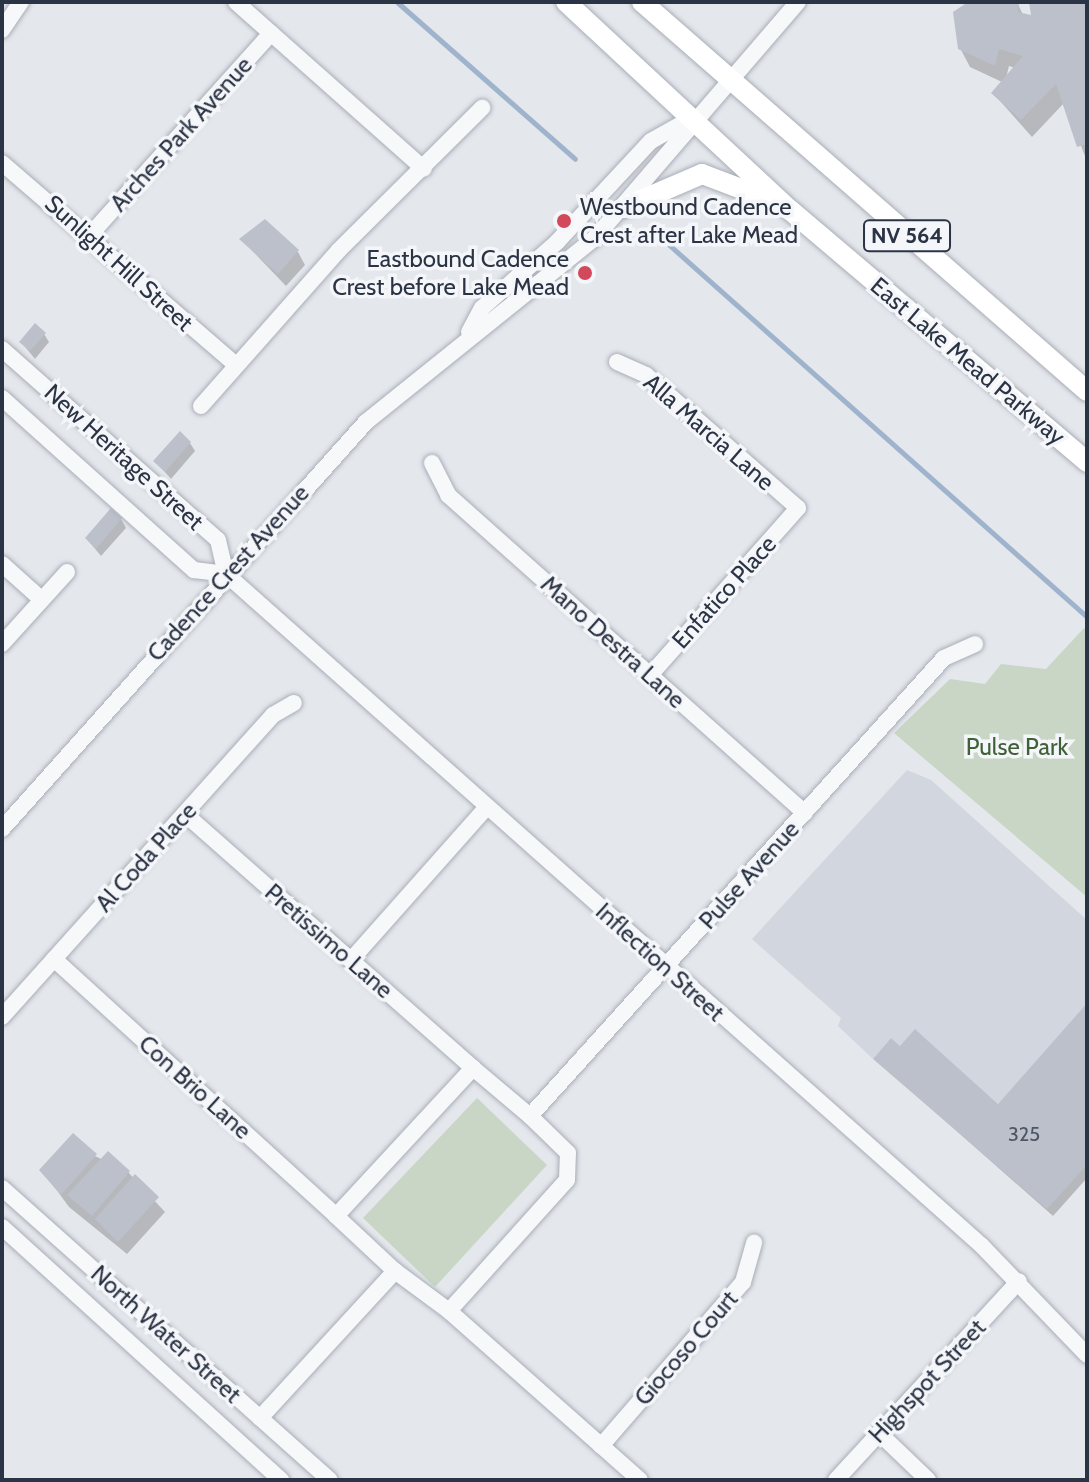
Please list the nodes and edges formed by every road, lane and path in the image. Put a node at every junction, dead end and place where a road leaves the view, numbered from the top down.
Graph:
1 (21, 2) edge
2 (236, 2) edge
3 (566, 2) edge
4 (642, 2) edge
5 (798, 2) edge
6 (2, 30) edge
7 (271, 33) junction
8 (727, 79) junction
9 (482, 108) dead end
10 (695, 117) junction
11 (2, 163) edge
12 (424, 169) junction
13 (623, 208) junction
14 (790, 210) junction
15 (90, 235) junction
16 (469, 332) junction
17 (2, 349) edge
18 (617, 362) dead end
19 (235, 364) junction
20 (1087, 391) edge
21 (2, 398) edge
22 (201, 406) dead end
23 (1087, 462) edge
24 (432, 463) dead end
25 (798, 508) joint
26 (2, 564) edge
27 (67, 572) dead end
28 (226, 574) junction
29 (41, 599) junction
30 (2, 644) edge
31 (975, 644) dead end
32 (650, 675) junction
33 (294, 703) dead end
34 (486, 808) junction
35 (805, 813) junction
36 (185, 814) junction
37 (2, 829) edge
38 (54, 959) junction
39 (351, 960) junction
40 (666, 967) junction
41 (2, 1017) edge
42 (473, 1068) junction
43 (530, 1116) junction
44 (2, 1188) edge
45 (336, 1216) junction
46 (2, 1227) edge
47 (754, 1243) dead end
48 (395, 1271) junction
49 (1019, 1281) junction
50 (449, 1311) junction
51 (1087, 1355) edge
52 (260, 1418) junction
53 (879, 1433) junction
54 (601, 1446) junction
55 (281, 1480) edge
56 (330, 1480) edge
57 (640, 1480) edge
58 (836, 1480) edge
59 (928, 1480) edge

1 - 6 street
2 - 7 street
3 - 10 main road, East Lake Mead Parkway / NV 564
4 - 8 main road, NV 564
5 - 8 street
7 - 12 street
7 - 15 street, Arches Park Avenue
8 - 10 street
8 - 20 main road, NV 564
9 - 12 street
10 - 13 street, Cadence Crest Avenue
10 - 14 main road, East Lake Mead Parkway / NV 564
10 - 16 street, Cadence Crest Avenue
11 - 15 street, Sunlight Hill Street
12 - 19 street
13 - 14 main road
13 - 16 street, Cadence Crest Avenue
14 - 23 main road, East Lake Mead Parkway / NV 564
15 - 19 street, Sunlight Hill Street
16 - 28 street, Cadence Crest Avenue
17 - 28 street, New Heritage Street
18 - 25 street, Alla Marcia Lane
19 - 22 street
21 - 28 street, New Heritage Street
24 - 32 street, Mano Destra Lane
25 - 32 street, Enfatico Place
26 - 29 street
27 - 29 street
28 - 34 street, Inflection Street
28 - 37 street, Cadence Crest Avenue
29 - 30 street
31 - 35 street, Pulse Avenue
32 - 35 street, Mano Destra Lane
33 - 36 street, Al Coda Place
34 - 39 street
34 - 40 street, Inflection Street
35 - 40 street, Pulse Avenue
36 - 38 street, Al Coda Place
36 - 39 street, Pretissimo Lane
38 - 41 street, Al Coda Place
38 - 45 street, Con Brio Lane
39 - 42 street, Pretissimo Lane
40 - 43 street, Pulse Avenue
40 - 49 street, Inflection Street
42 - 43 street
42 - 45 street
43 - 50 street
44 - 52 street, North Water Street
45 - 48 street
46 - 55 street, North Water Street
47 - 54 street, Giocoso Court
48 - 50 street
48 - 52 street
49 - 51 street, Inflection Street
49 - 53 street, Highspot Street
50 - 54 street
52 - 56 street, North Water Street
53 - 58 street, Highspot Street
53 - 59 street
54 - 57 street

